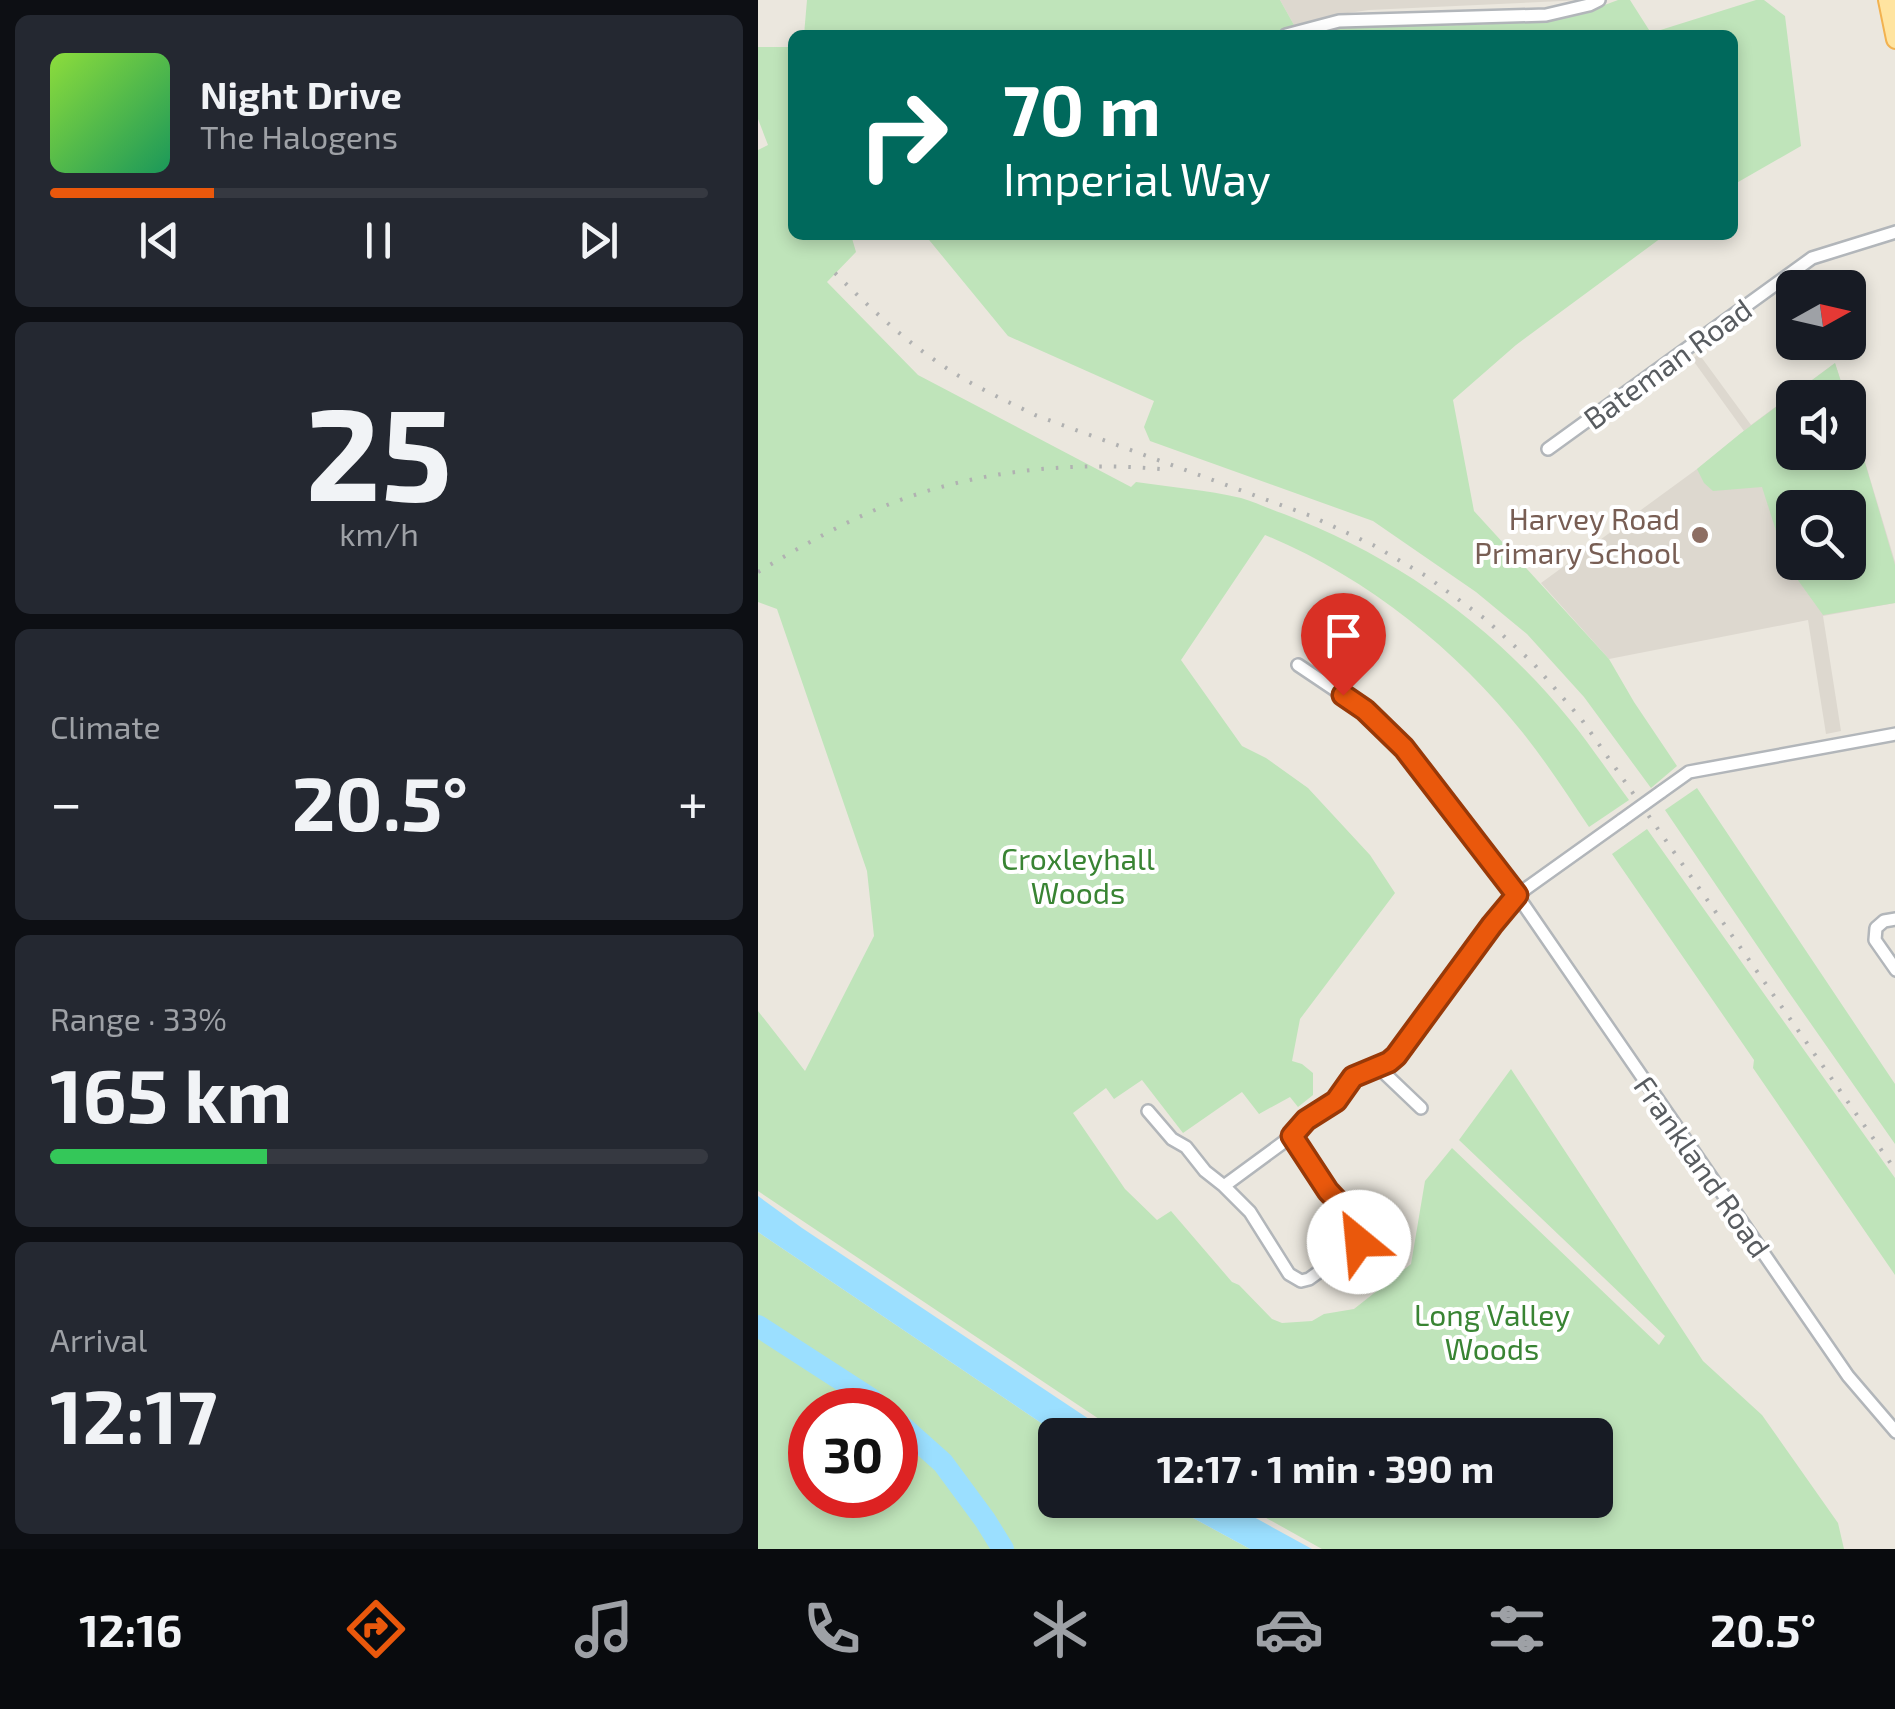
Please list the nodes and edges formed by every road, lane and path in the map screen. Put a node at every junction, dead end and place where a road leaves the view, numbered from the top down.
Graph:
1 (1599, 0) edge
2 (1888, 0) edge
3 (1305, 30) edge
4 (1896, 38) edge
5 (1896, 232) edge
6 (1548, 449) dead end
7 (1298, 665) dead end
8 (1896, 734) edge
9 (1517, 895) junction
10 (1896, 919) edge
11 (1896, 970) edge
12 (1378, 1068) junction
13 (1421, 1108) dead end
14 (1148, 1111) dead end
15 (1292, 1136) junction
16 (1224, 1186) junction
17 (1896, 1432) edge

1 - 3 street
2 - 4 main road
5 - 6 street, Bateman Road
7 - 9 street, Frankland Road
8 - 9 street, bridge
9 - 12 street
9 - 17 street, Frankland Road
10 - 11 street
12 - 13 street
12 - 15 street
14 - 16 street
15 - 16 street
15 - 16 street

